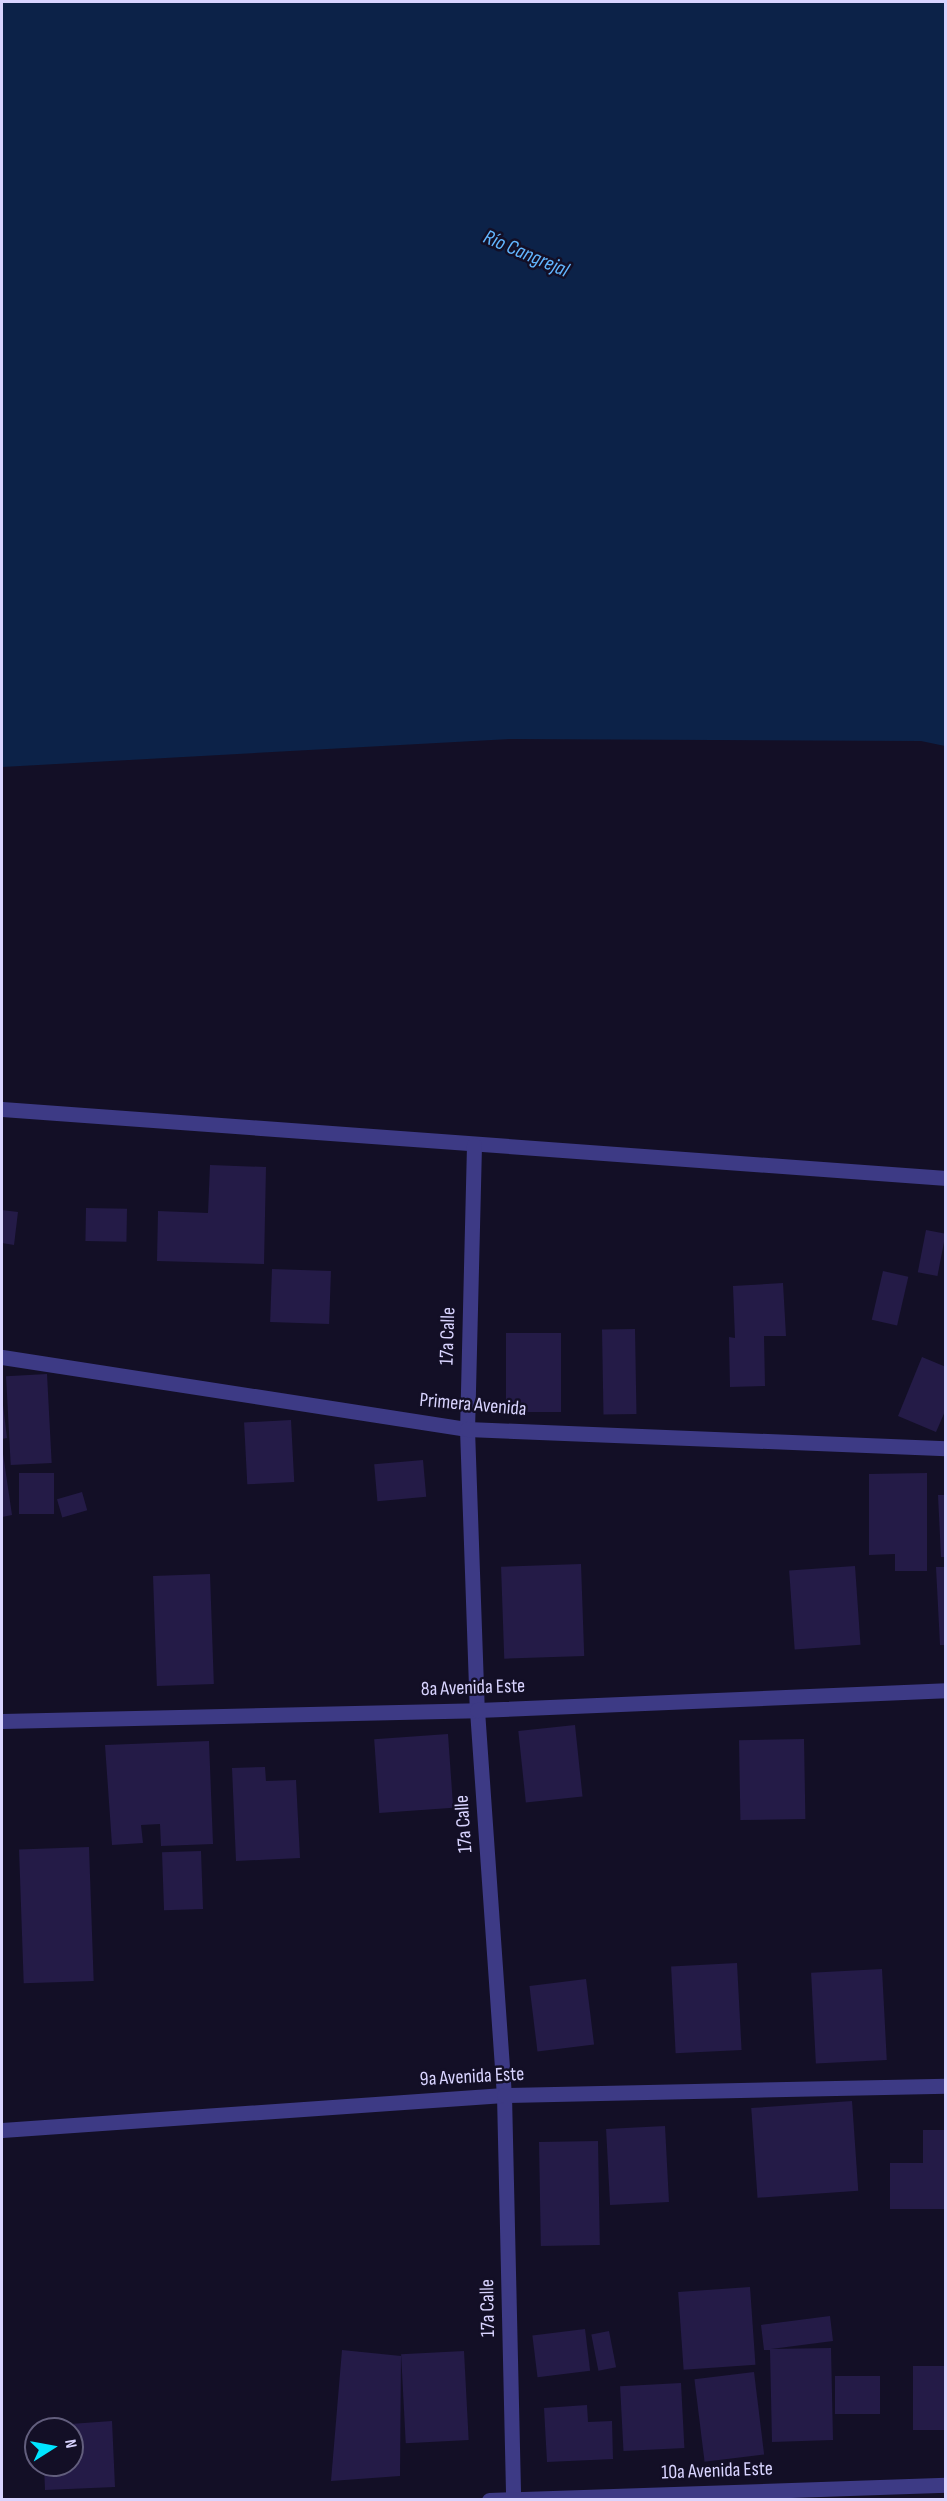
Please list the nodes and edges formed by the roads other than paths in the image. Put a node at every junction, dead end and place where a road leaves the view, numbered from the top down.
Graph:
1 (2, 1108) edge
2 (474, 1145) junction
3 (945, 1179) edge
4 (2, 1357) edge
5 (467, 1429) junction
6 (945, 1448) edge
7 (945, 1690) edge
8 (477, 1710) junction
9 (2, 1721) edge
10 (945, 2085) edge
11 (504, 2095) junction
12 (2, 2130) edge
13 (945, 2485) edge
14 (489, 2499) edge
15 (513, 2499) edge

1 - 2 street
2 - 3 street
2 - 5 street, 17a Calle
4 - 5 street, Primera Avenida
5 - 6 street, Primera Avenida
5 - 8 street, 17a Calle
7 - 8 street, 8a Avenida Este
8 - 9 street, 8a Avenida Este
8 - 11 street, 17a Calle
10 - 11 street, 9a Avenida Este
11 - 12 street, 9a Avenida Este
11 - 15 street, 17a Calle
13 - 15 street, 10a Avenida Este
14 - 15 street, 10a Avenida Este

